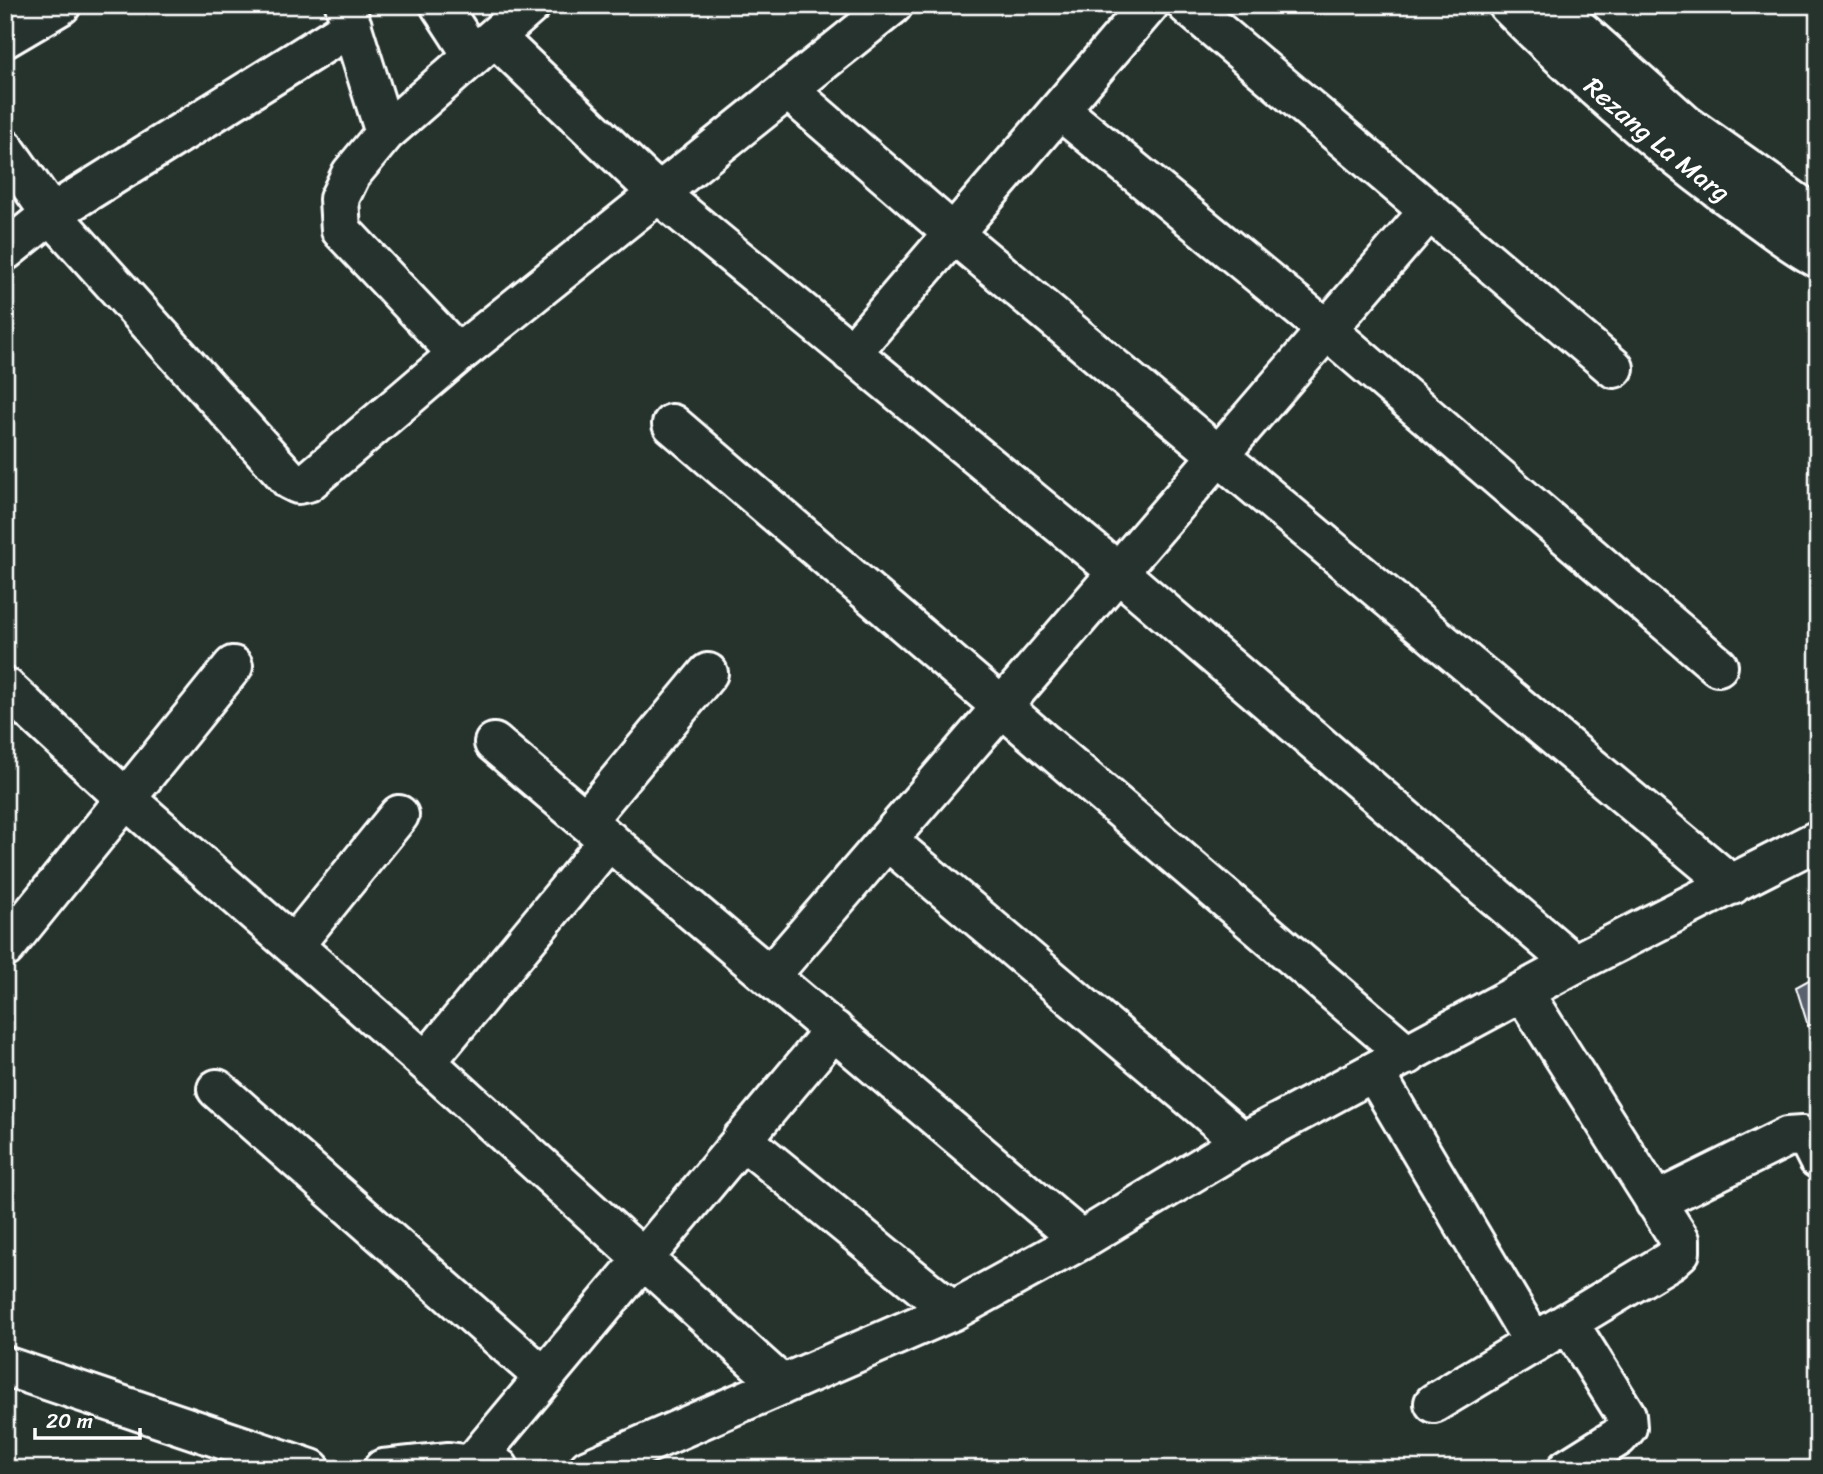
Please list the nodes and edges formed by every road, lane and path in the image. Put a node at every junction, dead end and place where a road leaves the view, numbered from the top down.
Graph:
1 (61, 5) edge
2 (440, 5) edge
3 (531, 5) edge
4 (893, 5) edge
5 (1149, 5) edge
6 (1187, 5) edge
7 (1508, 5) edge
8 (1552, 5) edge
9 (348, 16) edge
10 (5, 38) edge
11 (484, 47) junction
12 (788, 90) junction
13 (1061, 111) junction
14 (385, 133) junction
15 (5, 149) edge
16 (660, 195) junction
17 (1429, 211) junction
18 (51, 214) junction
19 (1818, 218) edge
20 (955, 234) junction
21 (5, 251) edge
22 (1818, 258) edge
23 (1327, 330) junction
24 (851, 353) junction
25 (458, 354) junction
26 (1614, 368) dead end
27 (672, 424) dead end
28 (1219, 456) junction
29 (1118, 572) junction
30 (233, 666) dead end
31 (1718, 666) dead end
32 (708, 673) dead end
33 (5, 687) edge
34 (1003, 707) junction
35 (494, 743) dead end
36 (125, 798) junction
37 (399, 815) dead end
38 (597, 830) junction
39 (888, 841) junction
40 (1818, 841) edge
41 (1732, 885) junction
42 (294, 945) junction
43 (5, 948) edge
44 (1574, 964) junction
45 (770, 976) junction
46 (1523, 992) junction
47 (834, 1030) junction
48 (1408, 1055) junction
49 (426, 1062) junction
50 (1374, 1072) junction
51 (217, 1089) dead end
52 (743, 1139) junction
53 (1243, 1142) junction
54 (1818, 1159) edge
55 (1655, 1202) junction
56 (1081, 1240) junction
57 (642, 1259) junction
58 (952, 1311) junction
59 (1568, 1322) junction
60 (1534, 1343) junction
61 (5, 1366) edge
62 (544, 1377) junction
63 (782, 1385) junction
64 (1434, 1403) dead end
65 (467, 1466) edge
66 (311, 1469) edge
67 (383, 1469) edge
68 (588, 1469) edge
69 (1567, 1469) edge

1 - 10 street
2 - 11 street
3 - 11 street
4 - 12 street
5 - 13 street
6 - 17 street
7 - 22 street, Rezang La Marg
8 - 19 street, Rezang La Marg
9 - 14 street
9 - 18 street
11 - 14 street
11 - 16 street
12 - 16 street
12 - 20 street
13 - 20 street
13 - 23 street
14 - 25 street
15 - 18 street
16 - 24 street
16 - 25 street
17 - 23 street
17 - 26 street
18 - 21 street
18 - 25 street
20 - 24 street
20 - 28 street
23 - 28 street
23 - 31 street
24 - 29 street
27 - 34 street
28 - 29 street
28 - 41 street
29 - 34 street
29 - 44 street
30 - 36 street
32 - 38 street
33 - 36 street
34 - 39 street
34 - 48 street
35 - 38 street
36 - 42 street
36 - 43 street
37 - 42 street
38 - 45 street
38 - 49 street
39 - 45 street
39 - 53 street
40 - 41 street
41 - 44 street
42 - 49 street
44 - 46 street
45 - 47 street
46 - 48 street
46 - 55 street
47 - 52 street
47 - 56 street
48 - 50 street
49 - 57 street
50 - 53 street
50 - 60 street
51 - 62 street
52 - 57 street
52 - 58 street
53 - 56 street
54 - 55 street
55 - 59 street
56 - 58 street
57 - 62 street
57 - 63 street
58 - 63 street
59 - 60 street
59 - 69 street
60 - 64 street
61 - 66 street
62 - 65 street
63 - 68 street
65 - 67 street

